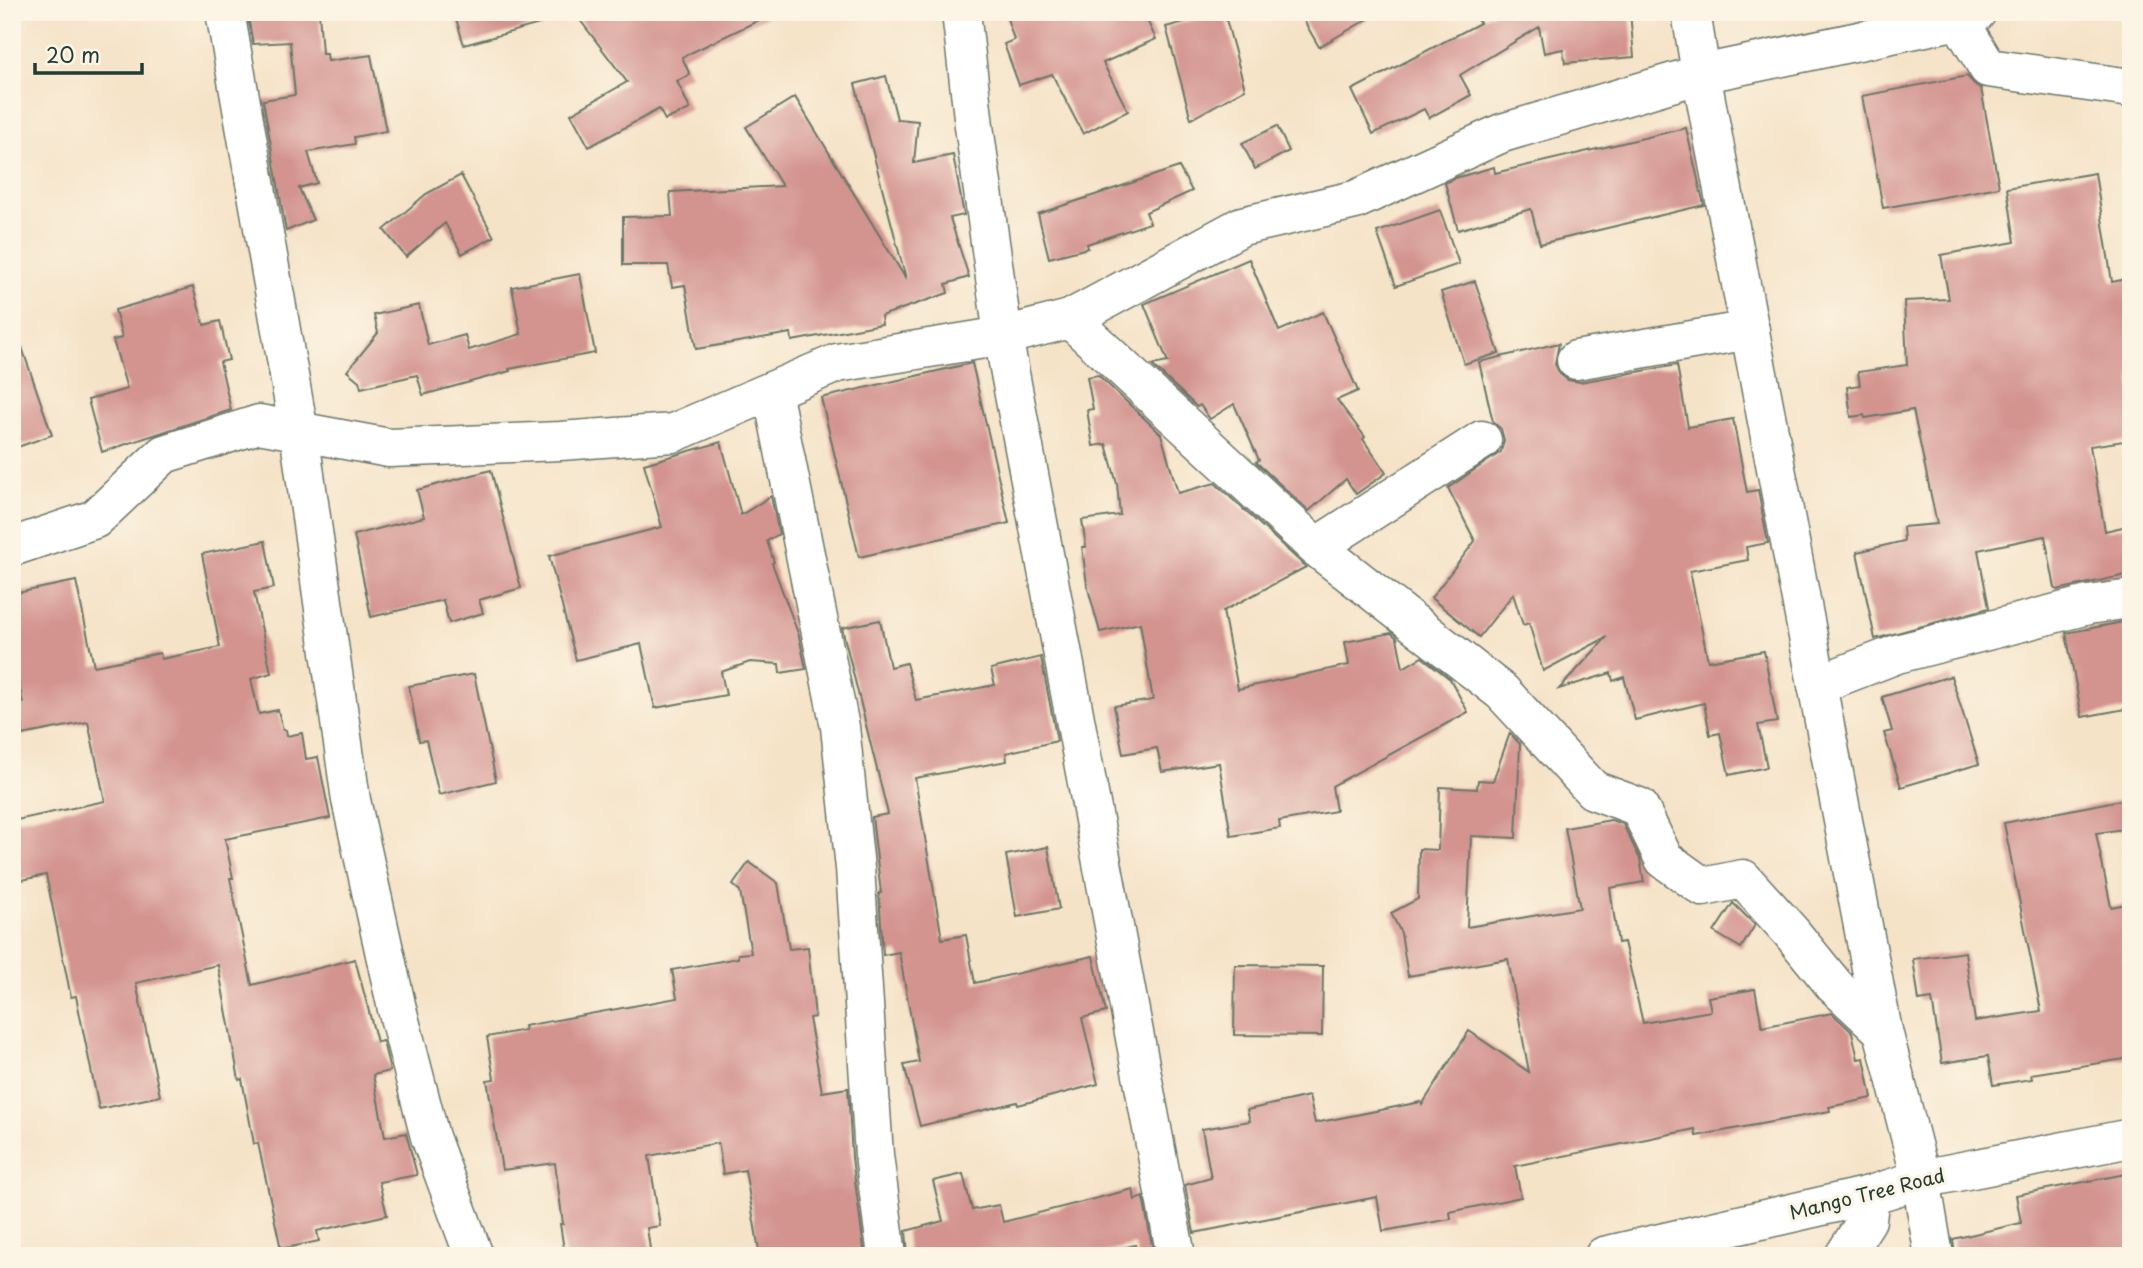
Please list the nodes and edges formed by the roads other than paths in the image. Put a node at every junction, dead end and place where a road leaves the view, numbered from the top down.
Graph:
1 (225, 12) edge
2 (961, 12) edge
3 (1691, 12) edge
4 (1968, 16) edge
5 (1700, 74) junction
6 (2131, 88) edge
7 (1070, 319) junction
8 (1750, 330) junction
9 (1003, 336) junction
10 (1576, 360) dead end
11 (772, 391) junction
12 (299, 432) junction
13 (1482, 440) dead end
14 (12, 547) edge
15 (1316, 547) junction
16 (2131, 599) edge
17 (1817, 685) junction
18 (1883, 1031) junction
19 (2131, 1138) edge
20 (1921, 1179) junction
21 (1870, 1195) junction
22 (474, 1256) edge
23 (887, 1256) edge
24 (1176, 1256) edge
25 (1604, 1256) edge
26 (1844, 1256) edge
27 (1934, 1256) edge

1 - 12 street
2 - 9 street
3 - 5 street
4 - 5 street
4 - 6 street
5 - 7 street
5 - 8 street
7 - 9 street
7 - 15 street
8 - 10 street
8 - 17 street
9 - 11 street
9 - 24 street
11 - 12 street
11 - 23 street
12 - 14 street
12 - 22 street
13 - 15 street
15 - 18 street
16 - 17 street
17 - 18 street
18 - 20 street
19 - 20 street, Mango Tree Road
20 - 21 street, Mango Tree Road
20 - 27 street
21 - 25 street, Mango Tree Road
21 - 26 street

